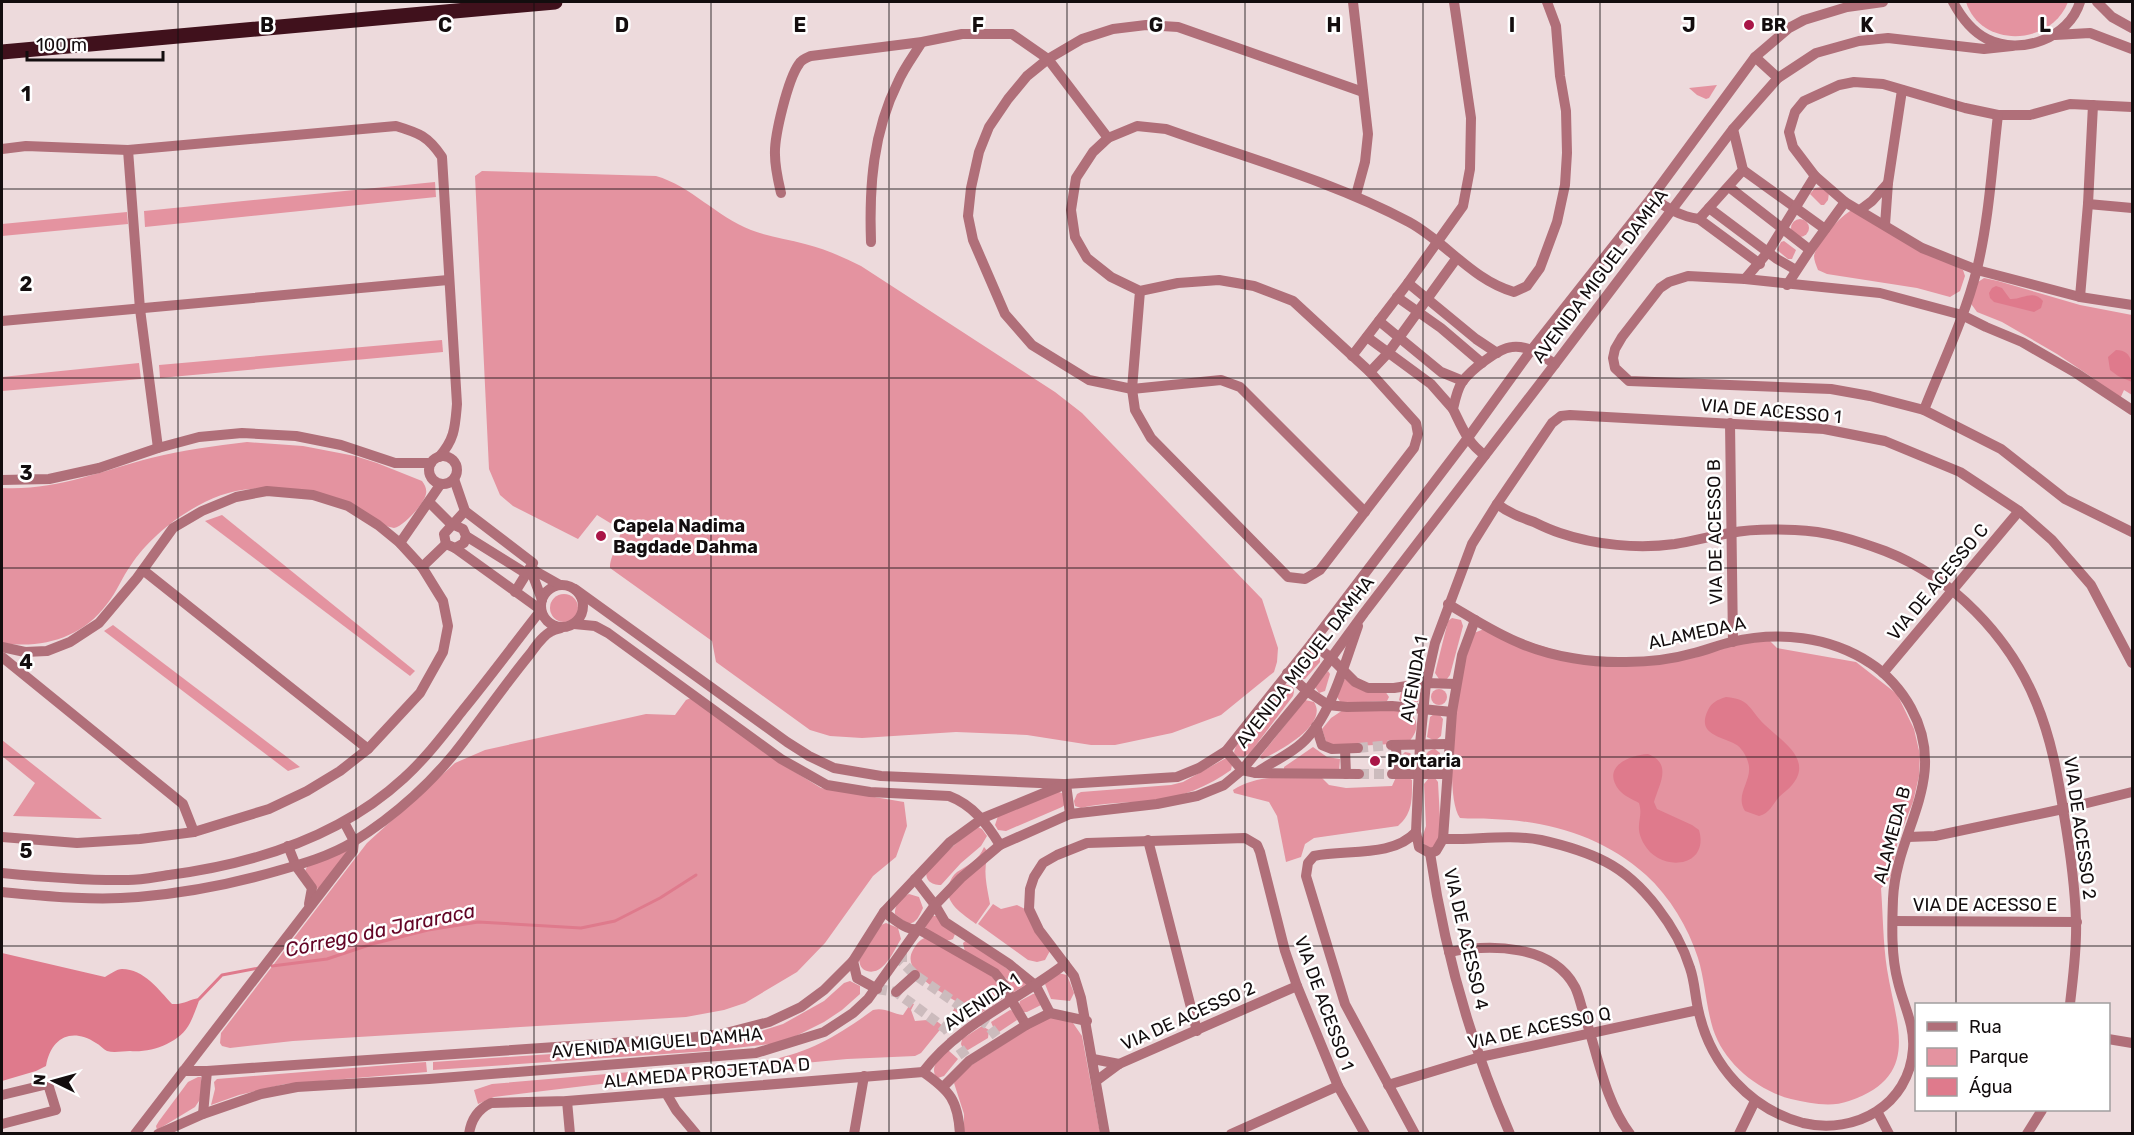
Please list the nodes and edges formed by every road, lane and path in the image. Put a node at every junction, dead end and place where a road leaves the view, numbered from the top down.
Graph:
1 (454, 2) edge
2 (555, 2) edge
3 (1353, 2) edge
4 (1454, 2) edge
5 (1547, 2) edge
6 (1883, 2) edge
7 (1953, 2) edge
8 (2080, 2) edge
9 (2097, 2) edge
10 (2133, 28) edge
11 (2054, 35) junction
12 (922, 42) junction
13 (2, 43) edge
14 (2012, 46) junction
15 (2133, 49) edge
16 (2, 52) edge
17 (1755, 57) junction
18 (1048, 59) junction
19 (1778, 78) junction
20 (1902, 90) junction
21 (1363, 92) junction
22 (2093, 105) junction
23 (2133, 107) edge
24 (1998, 115) junction
25 (1733, 129) junction
26 (1108, 138) junction
27 (2, 149) edge
28 (128, 150) junction
29 (1743, 170) junction
30 (1815, 176) junction
31 (1888, 183) junction
32 (1730, 187) junction
33 (781, 193) dead end
34 (1356, 195) junction
35 (1652, 197) junction
36 (1845, 202) junction
37 (2088, 204) junction
38 (1709, 208) junction
39 (2133, 208) edge
40 (1796, 209) junction
41 (1670, 210) junction
42 (1860, 210) junction
43 (1699, 219) junction
44 (1885, 225) junction
45 (1825, 229) junction
46 (1783, 230) junction
47 (871, 242) dead end
48 (1438, 242) junction
49 (1810, 250) junction
50 (1768, 252) junction
51 (1456, 259) junction
52 (1760, 264) junction
53 (1796, 270) junction
54 (1977, 270) junction
55 (1745, 279) junction
56 (448, 280) junction
57 (1408, 283) junction
58 (1787, 285) junction
59 (1140, 291) junction
60 (1397, 297) junction
61 (2080, 297) junction
62 (1426, 298) junction
63 (2133, 305) edge
64 (140, 309) junction
65 (1416, 311) junction
66 (1962, 315) junction
67 (2, 321) edge
68 (1379, 321) junction
69 (1367, 337) junction
70 (1398, 339) junction
71 (1532, 349) junction
72 (1388, 353) junction
73 (1497, 353) junction
74 (1353, 356) junction
75 (1482, 363) junction
76 (1555, 364) junction
77 (1370, 372) junction
78 (1441, 372) junction
79 (1463, 381) junction
80 (1431, 384) junction
81 (1132, 388) junction
82 (1453, 409) junction
83 (1924, 410) junction
84 (2133, 411) edge
85 (1561, 416) joint
86 (1730, 423) junction
87 (1467, 439) junction
88 (158, 448) junction
89 (1485, 454) junction
90 (435, 460) junction
91 (454, 479) junction
92 (2, 480) edge
93 (440, 485) junction
94 (429, 502) junction
95 (1497, 504) junction
96 (2019, 511) junction
97 (465, 512) junction
98 (1365, 512) junction
99 (453, 525) junction
100 (1731, 532) junction
101 (2133, 532) edge
102 (466, 536) junction
103 (400, 543) junction
104 (450, 546) junction
105 (422, 567) junction
106 (143, 570) junction
107 (528, 571) junction
108 (561, 585) junction
109 (575, 589) junction
110 (1952, 591) junction
111 (515, 592) junction
112 (1448, 604) junction
113 (541, 605) junction
114 (1364, 613) junction
115 (1475, 620) junction
116 (574, 624) junction
117 (561, 628) junction
118 (1733, 642) junction
119 (1312, 643) junction
120 (2, 647) edge
121 (2, 657) edge
122 (1331, 658) junction
123 (2133, 663) edge
124 (1342, 669) junction
125 (1882, 673) junction
126 (1287, 674) junction
127 (1426, 682) junction
128 (1456, 684) junction
129 (1394, 688) junction
130 (1307, 691) junction
131 (1907, 700) joint
132 (1328, 705) junction
133 (1392, 706) junction
134 (1424, 709) junction
135 (1452, 712) junction
136 (1316, 726) junction
137 (1420, 744) junction
138 (1448, 744) junction
139 (1358, 748) tunnel mouth
140 (368, 749) junction
141 (1345, 749) junction
142 (1226, 751) junction
143 (1242, 770) junction
144 (1256, 773) junction
145 (1346, 774) junction
146 (1359, 774) tunnel mouth
147 (1420, 774) junction
148 (1446, 774) junction
149 (1066, 784) junction
150 (2133, 792) edge
151 (2063, 809) junction
152 (1070, 814) junction
153 (983, 818) junction
154 (344, 822) junction
155 (194, 832) junction
156 (1416, 832) junction
157 (2, 837) edge
158 (1908, 837) junction
159 (1443, 839) junction
160 (1148, 840) junction
161 (354, 841) junction
162 (1000, 845) junction
163 (288, 846) junction
164 (1430, 853) junction
165 (296, 866) junction
166 (2, 873) edge
167 (915, 879) junction
168 (2, 892) edge
169 (935, 905) junction
170 (308, 907) junction
171 (884, 912) junction
172 (1893, 921) junction
173 (2077, 922) junction
174 (918, 929) junction
175 (963, 934) junction
176 (955, 949) junction
177 (1449, 952) junction
178 (853, 961) junction
179 (1065, 964) junction
180 (915, 975) dead end
181 (1036, 986) junction
182 (1297, 986) junction
183 (877, 988) junction
184 (896, 992) dead end
185 (1011, 1001) junction
186 (2070, 1003) edge
187 (1698, 1010) junction
188 (1912, 1010) edge
189 (1050, 1013) junction
190 (1087, 1021) junction
191 (1026, 1025) junction
192 (1197, 1031) junction
193 (1591, 1033) junction
194 (2110, 1039) edge
195 (2133, 1043) edge
196 (428, 1057) junction
197 (1480, 1057) junction
198 (1093, 1059) junction
199 (1119, 1064) junction
200 (183, 1071) junction
201 (207, 1071) junction
202 (923, 1072) junction
203 (864, 1076) junction
204 (429, 1079) junction
205 (1096, 1081) junction
206 (1388, 1085) junction
207 (944, 1086) junction
208 (1338, 1086) junction
209 (666, 1093) junction
210 (2, 1095) edge
211 (567, 1101) junction
212 (1755, 1101) junction
213 (2041, 1111) edge
214 (1878, 1113) junction
215 (203, 1114) junction
216 (2, 1124) edge
217 (135, 1134) edge
218 (158, 1134) edge
219 (469, 1134) edge
220 (570, 1134) edge
221 (696, 1134) edge
222 (854, 1134) edge
223 (960, 1134) edge
224 (1105, 1134) edge
225 (1231, 1134) edge
226 (1365, 1134) edge
227 (1415, 1134) edge
228 (1510, 1134) edge
229 (1630, 1134) edge
230 (1739, 1134) edge
231 (1889, 1134) edge
232 (2027, 1134) edge

1 - 13 highway
2 - 16 highway
3 - 21 street
4 - 48 street
5 - 51 street
6 - 17 street, AVENIDA MIGUEL DAMHA
7 - 14 street
8 - 11 street
9 - 10 street
11 - 14 street, AVENIDA MIGUEL DAMHA
11 - 15 street, AVENIDA MIGUEL DAMHA
12 - 18 street
12 - 33 street
12 - 47 street
14 - 19 street, AVENIDA MIGUEL DAMHA
17 - 19 street
17 - 35 street, AVENIDA MIGUEL DAMHA
18 - 21 street
18 - 26 street
18 - 81 street
19 - 25 street, AVENIDA MIGUEL DAMHA
20 - 24 street
20 - 30 street
20 - 31 street
21 - 34 street
22 - 23 street
22 - 24 street
22 - 37 street
24 - 54 street
25 - 29 street
25 - 41 street, AVENIDA MIGUEL DAMHA
26 - 34 street
26 - 59 street
27 - 28 street
28 - 56 street
28 - 64 street
29 - 32 street
29 - 40 street
30 - 36 street
30 - 40 street
31 - 42 street
31 - 44 street
32 - 38 street
32 - 46 street
34 - 48 street
35 - 41 street
35 - 71 street, AVENIDA MIGUEL DAMHA
36 - 42 street
36 - 45 street
37 - 39 street
37 - 61 street
38 - 43 street
38 - 50 street
40 - 45 street
40 - 46 street
41 - 43 street
41 - 76 street, AVENIDA MIGUEL DAMHA
42 - 44 street
43 - 52 street
44 - 54 street
45 - 49 street
46 - 49 street
46 - 50 street
48 - 51 street
48 - 57 street
49 - 53 street
50 - 52 street
50 - 53 street
51 - 62 street
52 - 55 street
53 - 58 street
54 - 61 street
54 - 66 street
55 - 58 street
55 - 83 street
56 - 64 street
56 - 90 street
57 - 60 street
57 - 62 street
58 - 66 street
59 - 74 street
59 - 81 street
60 - 65 street
60 - 68 street
61 - 63 street
62 - 65 street
62 - 73 street
64 - 67 street
64 - 88 street
65 - 70 street
65 - 75 street
66 - 83 street
66 - 84 street
68 - 69 street
68 - 70 street
69 - 72 street
69 - 74 street
70 - 72 street
70 - 78 street
71 - 73 street
71 - 76 street
71 - 87 street, AVENIDA MIGUEL DAMHA
72 - 77 street
72 - 80 street
73 - 75 street
74 - 77 street
75 - 79 street
76 - 89 street, AVENIDA MIGUEL DAMHA
77 - 98 street
78 - 79 street
78 - 80 street
79 - 82 street
80 - 82 street
81 - 98 street
81 - 98 street
82 - 87 street
83 - 101 street
85 - 86 street, VIA DE ACESSO 1
85 - 95 street, AVENIDA 1
86 - 96 street, VIA DE ACESSO 1
86 - 100 street, VIA DE ACESSO B
87 - 89 street
87 - 119 street, AVENIDA MIGUEL DAMHA
88 - 90 street
88 - 92 street
89 - 114 street, AVENIDA MIGUEL DAMHA
90 - 91 street
90 - 93 street
91 - 93 street
91 - 97 street
93 - 94 street
94 - 99 street
94 - 103 street
95 - 100 street, VIA DE ACESSO 2
95 - 112 street, AVENIDA 1
96 - 110 street, VIA DE ACESSO C
96 - 123 street, VIA DE ACESSO 1
97 - 99 street
97 - 107 street
99 - 102 street
99 - 104 street
100 - 110 street, VIA DE ACESSO 2
100 - 118 street, VIA DE ACESSO B
102 - 104 street
102 - 107 street
103 - 105 street
103 - 106 street
104 - 105 street
104 - 111 street
105 - 140 street
106 - 120 street
106 - 140 street
107 - 108 street
107 - 111 street
107 - 113 street
108 - 109 street
108 - 113 street
109 - 116 street
109 - 149 street
110 - 125 street, VIA DE ACESSO C
110 - 151 street, VIA DE ACESSO 2
111 - 113 street
112 - 115 street, ALAMEDA A
112 - 127 street, AVENIDA 1
113 - 117 street
113 - 154 street
114 - 122 street, AVENIDA MIGUEL DAMHA
114 - 124 street
115 - 118 street, ALAMEDA A
115 - 128 street
116 - 117 street
116 - 153 street
117 - 161 street
118 - 125 street, ALAMEDA A
119 - 122 street
119 - 126 street, AVENIDA MIGUEL DAMHA
121 - 155 street
122 - 124 street
122 - 130 street, AVENIDA MIGUEL DAMHA
124 - 129 street
124 - 132 street
125 - 131 street, ALAMEDA A
126 - 130 street
126 - 142 street, AVENIDA MIGUEL DAMHA
127 - 128 street
127 - 129 street
127 - 134 street, AVENIDA 1
128 - 135 street
129 - 133 street
130 - 132 street
130 - 143 street, AVENIDA MIGUEL DAMHA
131 - 158 street, ALAMEDA B
132 - 133 street
132 - 136 street
133 - 134 street
134 - 135 street
134 - 137 street, AVENIDA 1
135 - 138 street
136 - 141 street
136 - 144 street
137 - 138 street
137 - 147 street, AVENIDA 1
137 - 147 street
138 - 148 street
139 - 141 street
140 - 155 street
141 - 145 street
142 - 143 street
142 - 149 street, AVENIDA MIGUEL DAMHA
143 - 144 street
143 - 152 street, AVENIDA MIGUEL DAMHA
144 - 145 street
145 - 146 street
147 - 148 street
147 - 156 street, AVENIDA 1
148 - 159 street
149 - 152 street
149 - 153 street, AVENIDA MIGUEL DAMHA
150 - 151 street
151 - 158 street
151 - 173 street, VIA DE ACESSO 2
152 - 162 street, AVENIDA MIGUEL DAMHA
153 - 162 street
153 - 167 street, AVENIDA MIGUEL DAMHA
154 - 161 street
154 - 163 street
155 - 157 street
156 - 164 street
156 - 206 street
158 - 172 street, ALAMEDA B
159 - 164 street
159 - 187 street
160 - 179 street
160 - 182 street, VIA DE ACESSO 1
160 - 192 street
161 - 165 street
161 - 170 street
162 - 169 street, AVENIDA MIGUEL DAMHA
163 - 165 street
163 - 166 street
164 - 177 street, VIA DE ACESSO 4
165 - 168 street
165 - 170 street
167 - 169 street
167 - 171 street, AVENIDA MIGUEL DAMHA
169 - 174 street, AVENIDA MIGUEL DAMHA
169 - 175 street
170 - 200 street
171 - 174 street
171 - 178 street, AVENIDA MIGUEL DAMHA
172 - 173 street, VIA DE ACESSO E
172 - 188 street, ALAMEDA B
173 - 186 street, VIA DE ACESSO 2
174 - 176 street
174 - 183 street, AVENIDA MIGUEL DAMHA
175 - 176 street
175 - 181 street
176 - 185 street
177 - 193 street
177 - 197 street, VIA DE ACESSO 4
178 - 183 street
178 - 196 street, AVENIDA MIGUEL DAMHA
179 - 181 street, AVENIDA 1
179 - 190 street
180 - 184 street
181 - 185 street, AVENIDA 1
181 - 189 street
182 - 192 street, VIA DE ACESSO 2
182 - 208 street, VIA DE ACESSO 1
183 - 204 street, AVENIDA MIGUEL DAMHA
185 - 191 street
185 - 202 street, AVENIDA 1
187 - 193 street, VIA DE ACESSO Q
187 - 212 street
188 - 214 street, ALAMEDA B
189 - 190 street
189 - 191 street
190 - 198 street
191 - 207 street
192 - 199 street, VIA DE ACESSO 2
193 - 197 street, VIA DE ACESSO Q
193 - 229 street
194 - 195 street
196 - 201 street, AVENIDA MIGUEL DAMHA
196 - 204 street
197 - 206 street, VIA DE ACESSO Q
197 - 228 street, VIA DE ACESSO 4
198 - 199 street
198 - 205 street
199 - 205 street, VIA DE ACESSO 2
200 - 201 street, AVENIDA MIGUEL DAMHA
200 - 217 street
201 - 215 street
202 - 203 street, ALAMEDA PROJETADA D
202 - 207 street
203 - 209 street, ALAMEDA PROJETADA D
203 - 222 street
204 - 215 street, AVENIDA MIGUEL DAMHA
205 - 224 street
206 - 227 street
207 - 223 street
208 - 225 street
208 - 226 street, VIA DE ACESSO 1
209 - 211 street, ALAMEDA PROJETADA D
209 - 221 street
210 - 216 street
211 - 219 street, ALAMEDA PROJETADA D
211 - 220 street
212 - 214 street
212 - 230 street
213 - 232 street
214 - 231 street
215 - 218 street, AVENIDA MIGUEL DAMHA

